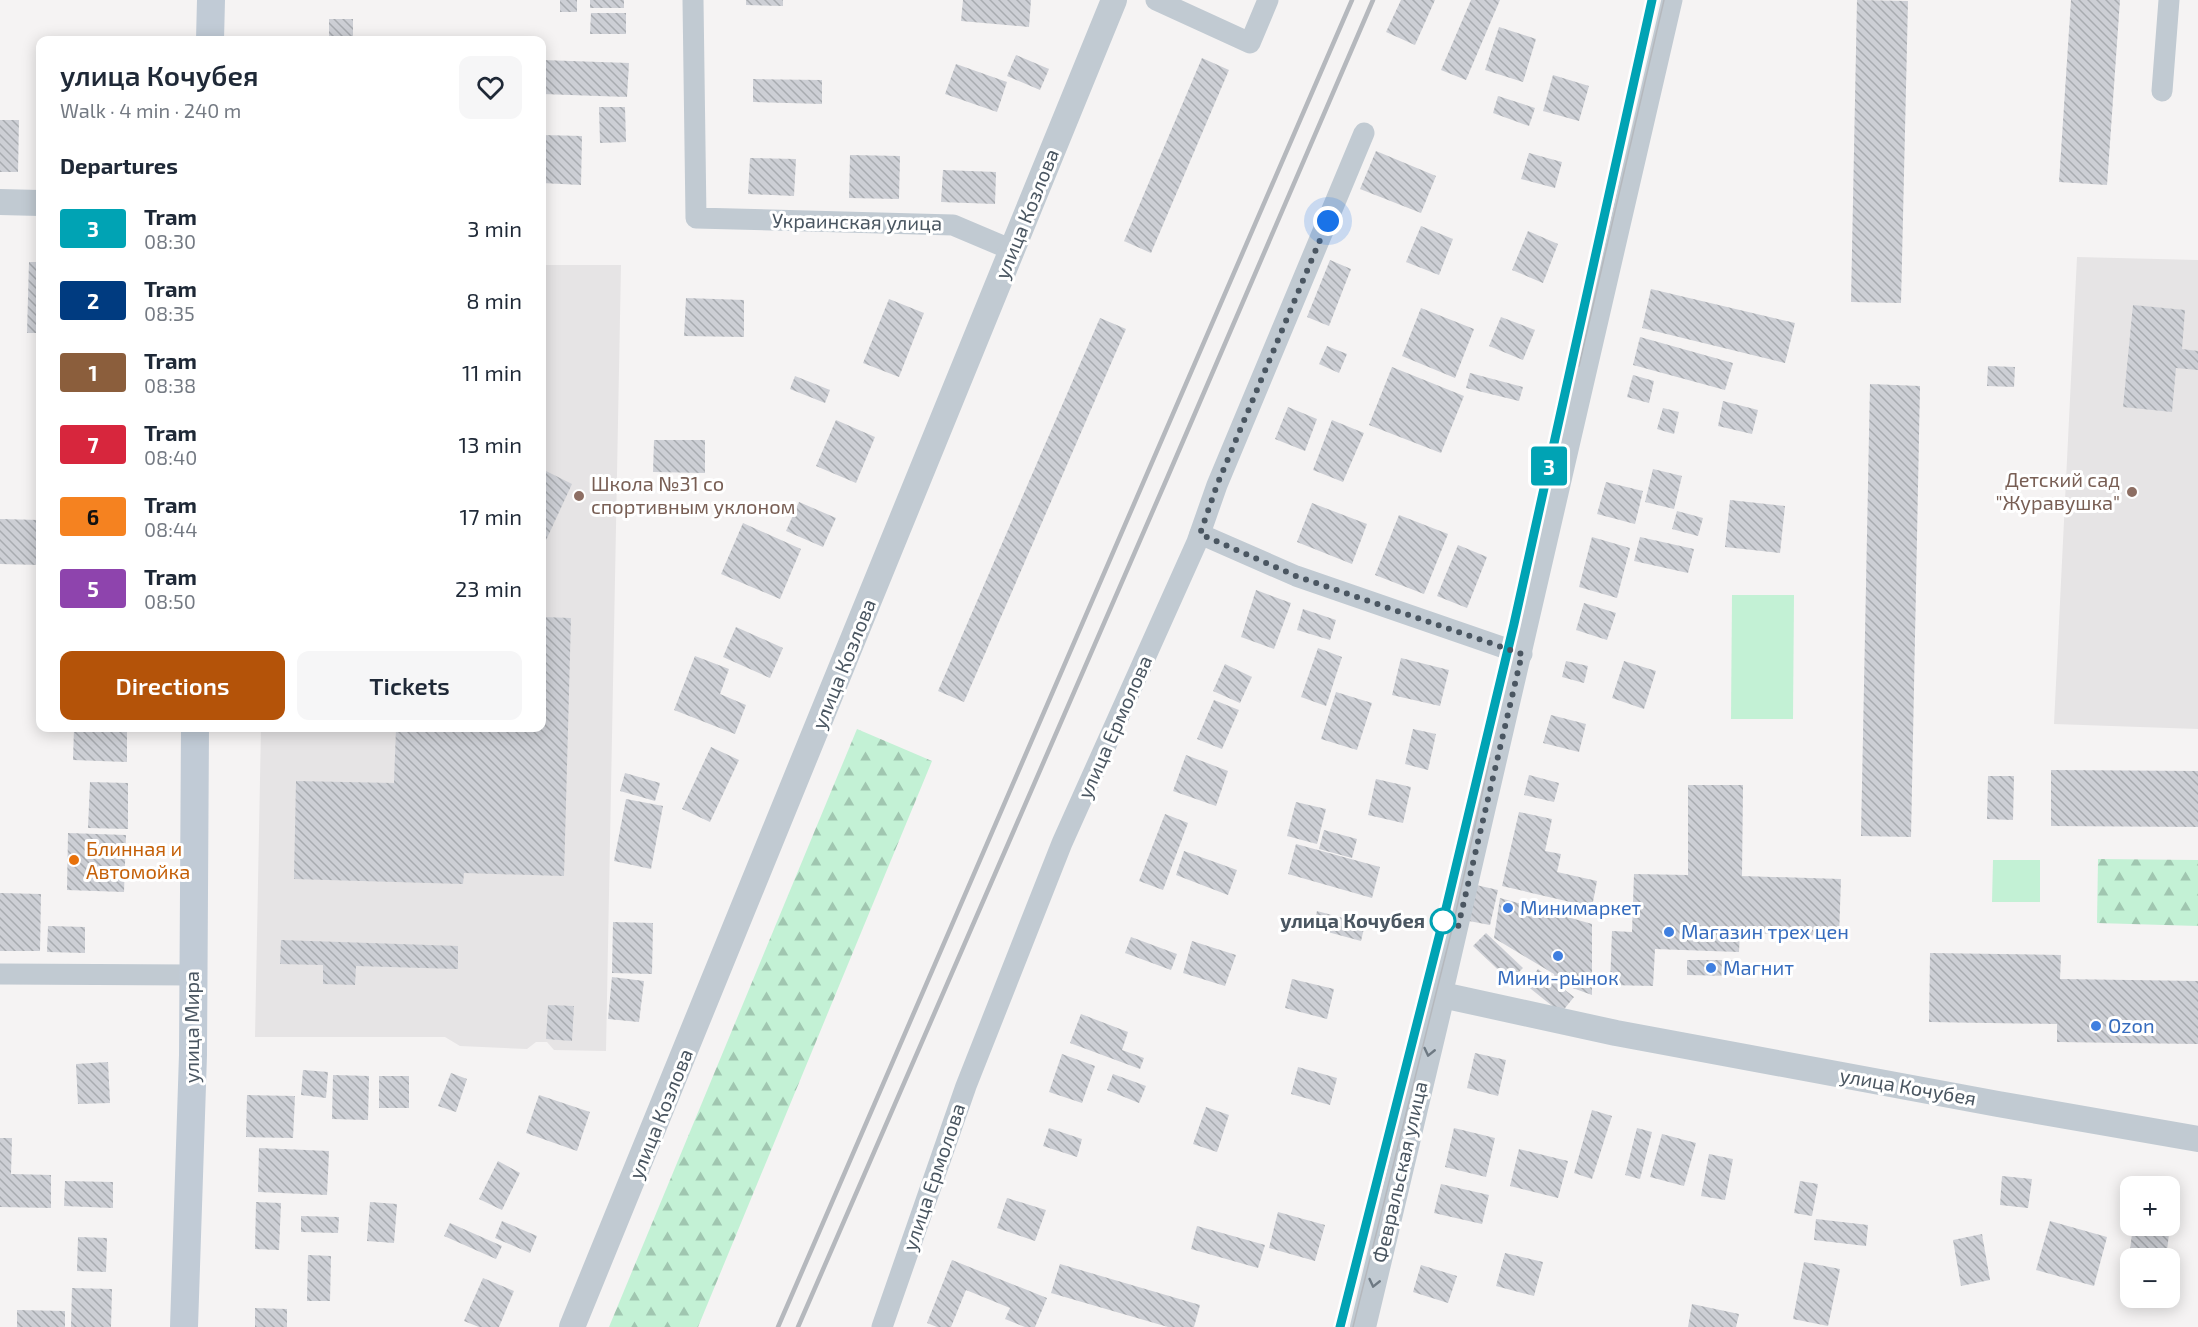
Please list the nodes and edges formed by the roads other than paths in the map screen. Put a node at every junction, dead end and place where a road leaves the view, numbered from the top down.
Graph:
1 (211, 0) edge
2 (693, 0) edge
3 (1114, 0) edge
4 (1156, 0) edge
5 (1268, 0) edge
6 (1672, 0) edge
7 (2169, 0) edge
8 (210, 36) edge
9 (2162, 91) dead end
10 (1364, 133) dead end
11 (0, 202) edge
12 (36, 203) edge
13 (1012, 250) junction
14 (1200, 534) junction
15 (1522, 654) junction
16 (195, 732) edge
17 (0, 974) edge
18 (192, 975) junction
19 (1442, 995) junction
20 (2198, 1139) edge
21 (184, 1327) edge
22 (572, 1327) edge
23 (882, 1327) edge
24 (1363, 1327) edge

1 - 8 main road
2 - 13 street, Украинская улица
3 - 13 street, улица Козлова
4 - 5 street
6 - 15 street, Февральская улица
7 - 9 street
10 - 14 street, улица Ермолова
11 - 12 street
13 - 22 street, улица Козлова
14 - 15 street
14 - 23 street, улица Ермолова
15 - 19 street, Февральская улица
16 - 18 main road, улица Мира
17 - 18 street
18 - 21 main road, улица Мира
19 - 20 street, улица Кочубея
19 -> 24 street, Февральская улица

